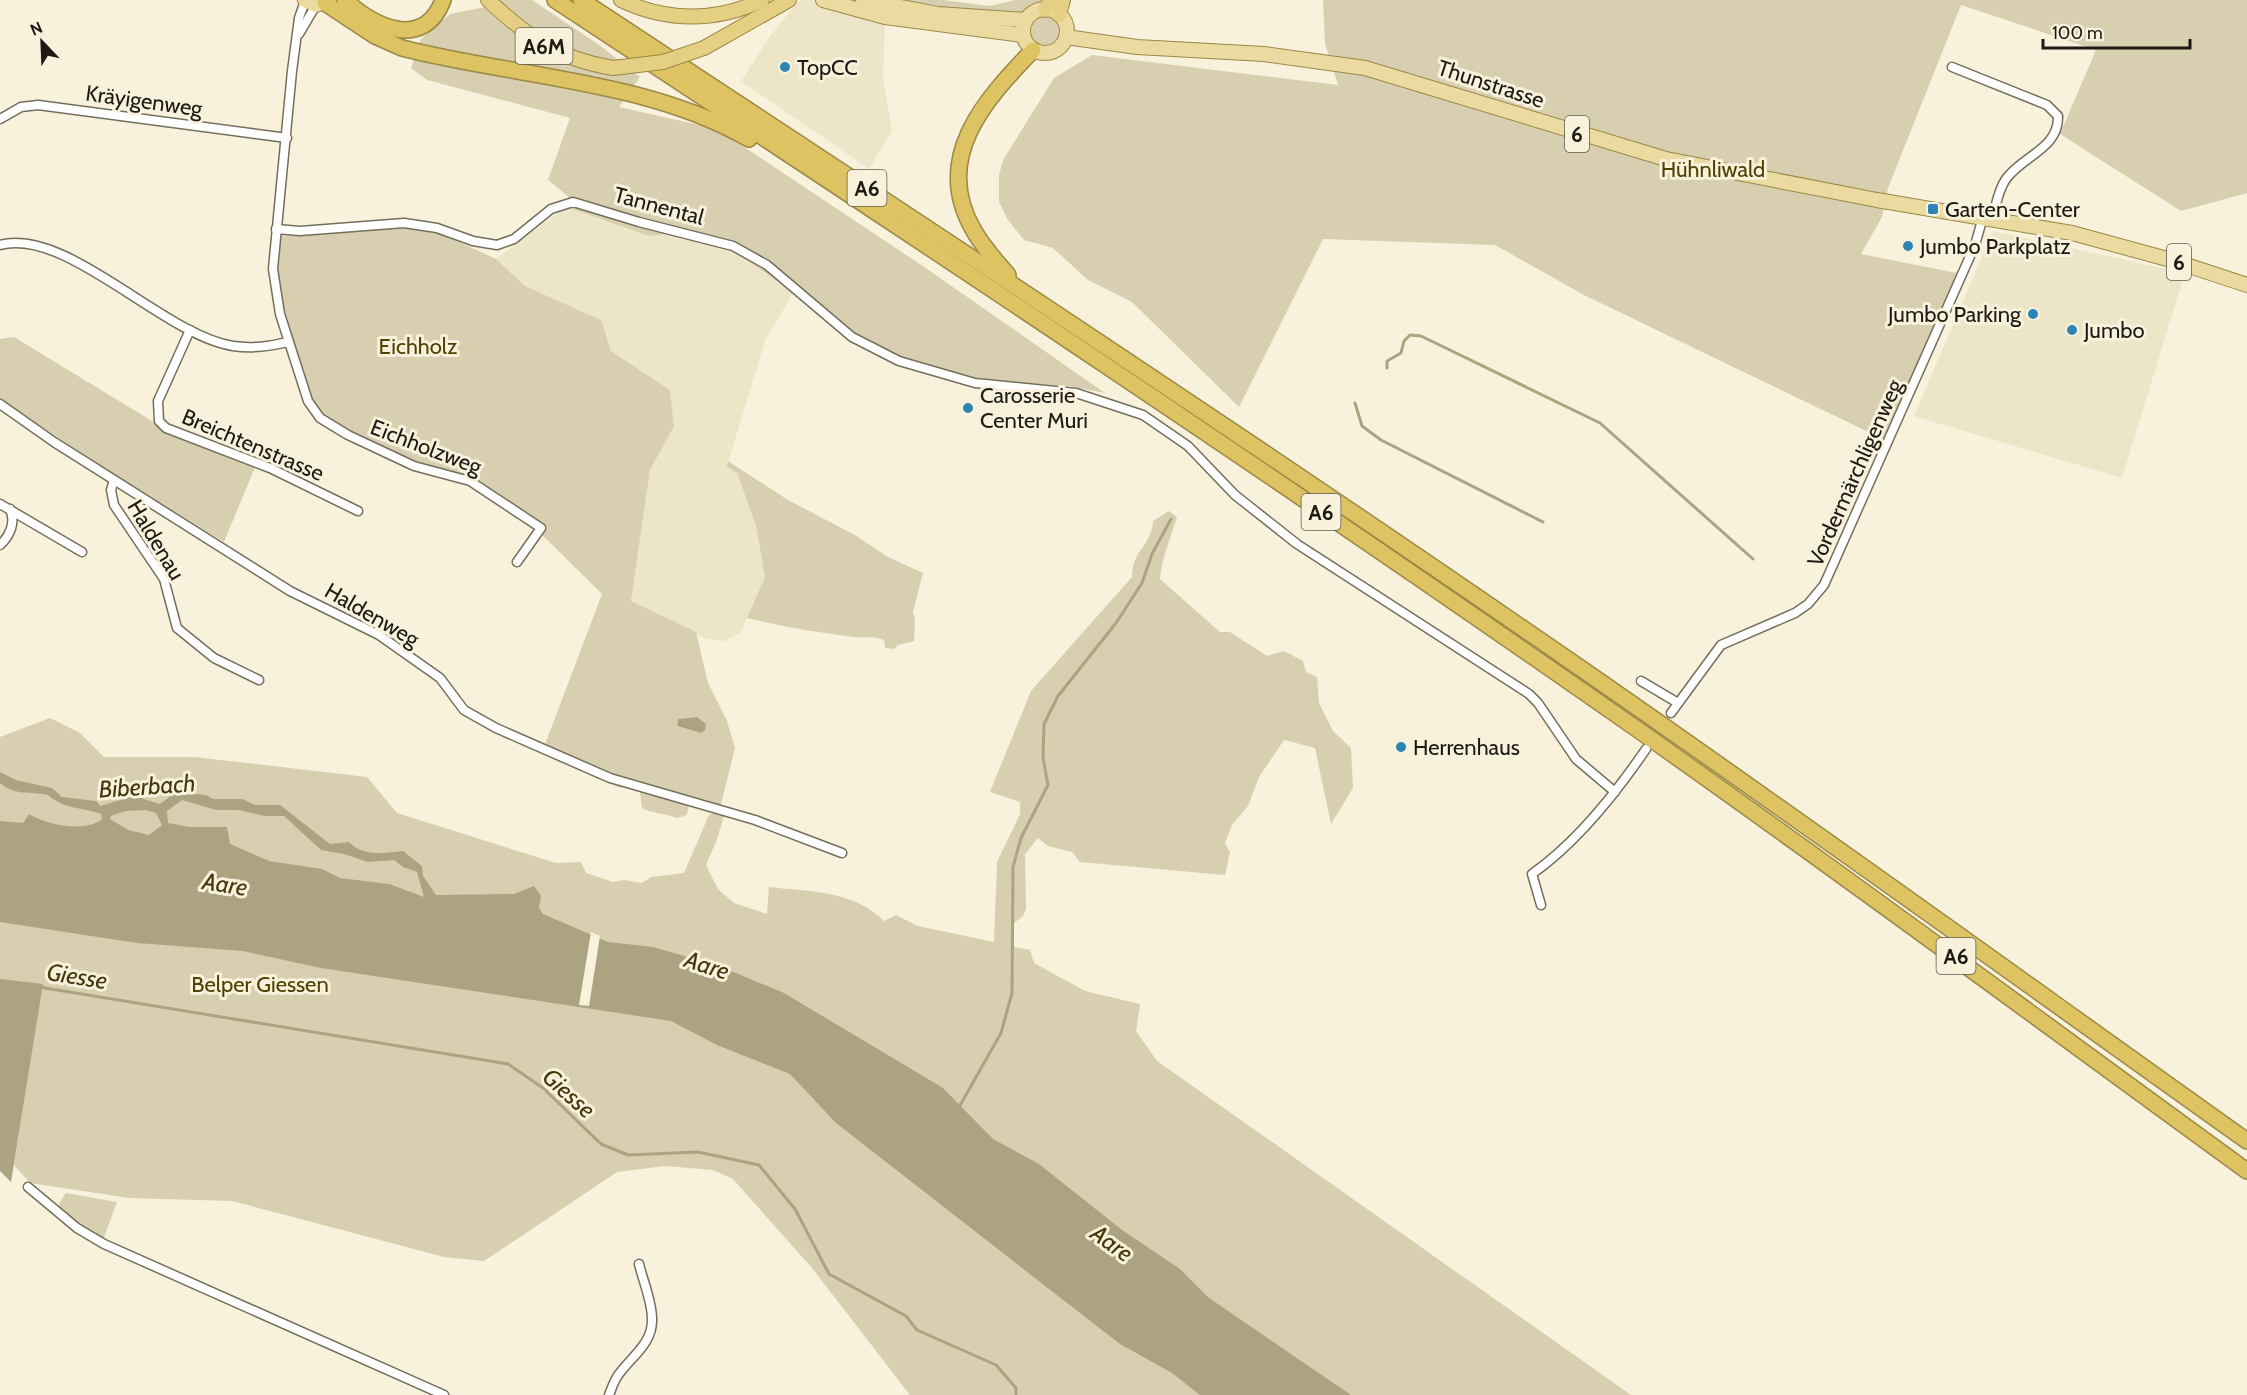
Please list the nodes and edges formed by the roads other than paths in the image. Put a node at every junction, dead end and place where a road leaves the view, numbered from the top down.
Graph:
1 (345, 0) edge
2 (357, 0) edge
3 (443, 0) edge
4 (488, 0) edge
5 (555, 0) edge
6 (581, 0) edge
7 (621, 0) edge
8 (789, 0) edge
9 (823, 0) edge
10 (863, 0) edge
11 (1063, 0) edge
12 (761, 1) edge
13 (316, 2) edge
14 (1048, 5) edge
15 (1059, 15) junction
16 (369, 17) junction
17 (1026, 20) junction
18 (1023, 35) junction
19 (1066, 37) junction
20 (1033, 50) junction
21 (1952, 67) dead end
22 (0, 119) edge
23 (287, 138) junction
24 (815, 172) junction
25 (1988, 218) junction
26 (276, 229) junction
27 (0, 245) edge
28 (2247, 285) edge
29 (1021, 290) junction
30 (190, 330) junction
31 (288, 342) junction
32 (0, 404) edge
33 (114, 480) junction
34 (0, 504) edge
35 (10, 509) junction
36 (358, 511) dead end
37 (0, 545) edge
38 (82, 552) dead end
39 (517, 562) dead end
40 (260, 680) dead end
41 (1641, 681) dead end
42 (1678, 703) junction
43 (1671, 713) dead end
44 (1646, 749) dead end
45 (1615, 792) junction
46 (842, 853) dead end
47 (1541, 905) dead end
48 (2247, 1141) edge
49 (2247, 1171) edge
50 (28, 1187) dead end
51 (639, 1264) dead end
52 (444, 1395) edge
53 (609, 1395) edge

1 - 16 highway
2 - 16 highway
3 - 16 highway
4 - 8 highway, A6M, bridge
5 - 24 highway, A6
6 - 29 highway, A6
7 - 12 highway
9 - 18 main road
10 - 17 main road
11 - 15 highway
13 - 23 street, Eichholzweg
13 - 24 highway
14 - 15 main road
14 - 17 main road
15 - 19 main road
17 - 18 main road
18 - 20 main road
19 - 20 main road
19 - 25 main road, Thunstrasse / 6
20 - 29 highway
21 - 25 street, Vordermärchligenweg
22 - 23 street, Kräyigenweg
23 - 26 street, Eichholzweg
24 - 49 highway, A6
25 - 28 main road, Thunstrasse / 6
25 - 42 street, Vordermärchligenweg
26 - 31 street, Eichholzweg
26 - 45 street, Tannental
27 - 30 street
29 - 48 highway, A6
30 - 31 street
30 - 36 street, Breichtenstrasse
31 - 39 street, Eichholzweg
32 - 33 street, Haldenweg
33 - 40 street, Haldenau
33 - 46 street, Haldenweg
34 - 35 street
35 - 37 street
35 - 38 street
41 - 42 street
42 - 43 street, Vordermärchligenweg
44 - 45 street
45 - 47 street
50 - 52 street
51 - 53 street

